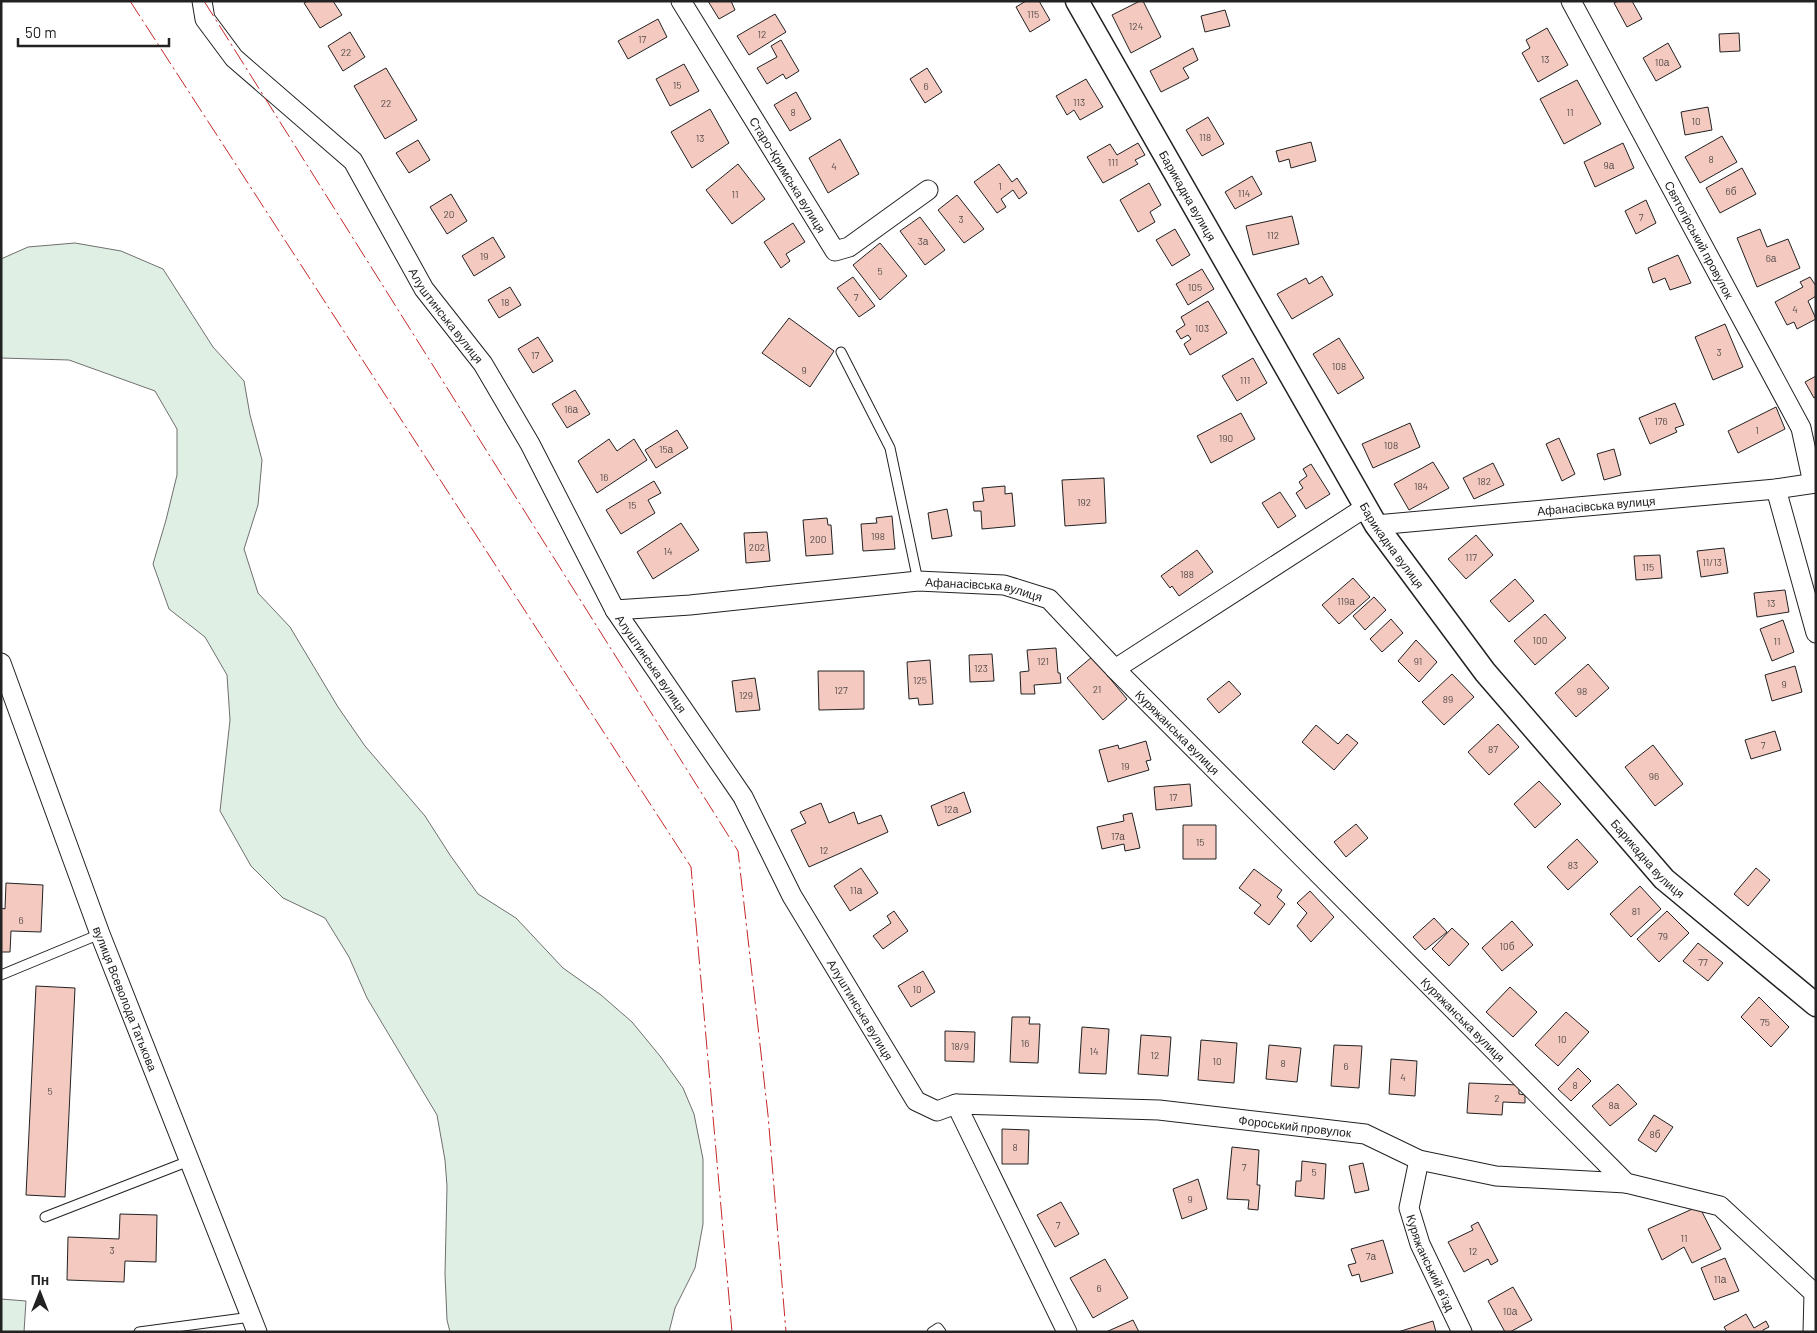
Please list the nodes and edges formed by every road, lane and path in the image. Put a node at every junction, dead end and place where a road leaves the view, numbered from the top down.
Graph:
1 (202, 1) edge
2 (681, 1) edge
3 (1077, 1) edge
4 (1571, 1) edge
5 (928, 190) dead end
6 (841, 352) dead end
7 (1815, 483) edge
8 (1776, 489) junction
9 (1371, 516) junction
10 (918, 581) junction
11 (615, 610) junction
12 (1816, 633) edge
13 (1, 663) edge
14 (1114, 669) junction
15 (100, 934) junction
16 (1, 975) edge
17 (1816, 1005) edge
18 (956, 1104) junction
19 (1419, 1160) junction
20 (189, 1161) junction
21 (1626, 1183) junction
22 (45, 1217) dead end
23 (1815, 1293) edge
24 (254, 1324) edge
25 (140, 1332) edge
26 (932, 1332) edge
27 (941, 1332) edge
28 (1067, 1332) edge
29 (1462, 1332) edge
30 (1813, 1332) edge

1 - 11 street, Алуштинська вулиця
2 - 5 street, Старо-Кримська вулиця
3 - 9 street, Барикадна вулиця
4 - 7 street, Святогірський провулок
6 - 10 lane
7 - 8 street, Афанасівська вулиця
8 - 9 street, Афанасівська вулиця
8 - 12 street
9 - 14 street, Афанасівська вулиця
9 - 17 street, Барикадна вулиця
10 - 11 street, Афанасівська вулиця
10 - 14 street, Афанасівська вулиця
11 - 18 street, Алуштинська вулиця
13 - 15 street, вулиця Всеволода Татькова
14 - 21 street, Куряжанська вулиця
15 - 16 lane
15 - 20 street, вулиця Всеволода Татькова
18 - 19 street, Фороський провулок
18 - 28 street
19 - 21 street, Фороський провулок
19 - 29 street, Куряжанський в’їзд
20 - 22 lane
20 - 24 street, вулиця Всеволода Татькова
21 - 23 street
23 - 30 street
24 - 25 lane
26 - 27 lane

